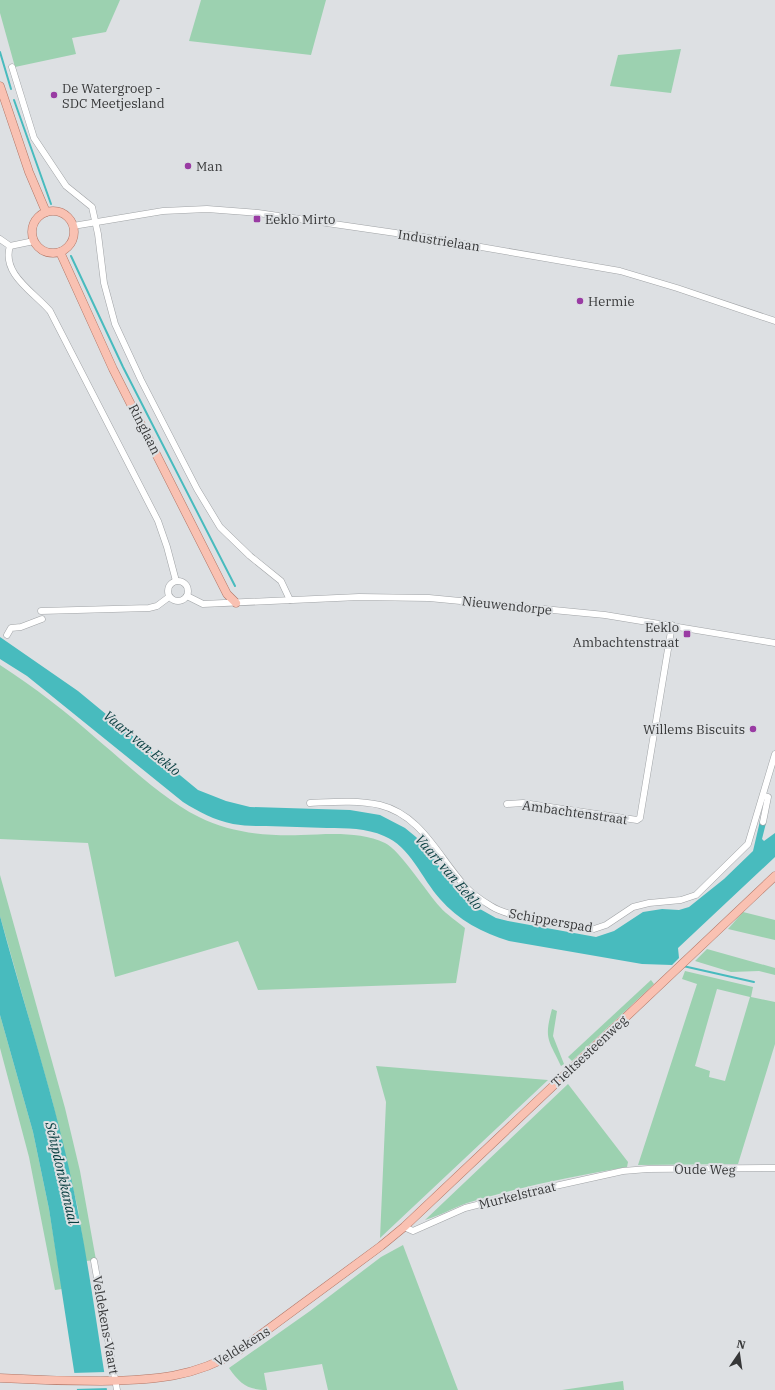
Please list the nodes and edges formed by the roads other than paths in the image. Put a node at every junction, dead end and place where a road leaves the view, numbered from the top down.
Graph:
1 (12, 67) dead end
2 (0, 86) edge
3 (2, 99) edge
4 (46, 212) junction
5 (96, 222) junction
6 (73, 226) junction
7 (0, 239) edge
8 (34, 241) junction
9 (10, 246) junction
10 (60, 252) junction
11 (775, 321) edge
12 (176, 581) junction
13 (187, 596) junction
14 (170, 597) junction
15 (290, 600) junction
16 (236, 603) junction
17 (40, 611) dead end
18 (42, 619) dead end
19 (672, 626) junction
20 (7, 635) dead end
21 (775, 643) edge
22 (775, 754) edge
23 (773, 764) edge
24 (762, 796) junction
25 (310, 803) dead end
26 (507, 804) dead end
27 (763, 822) dead end
28 (775, 876) edge
29 (775, 1168) edge
30 (635, 1169) joint
31 (404, 1227) junction
32 (94, 1261) dead end
33 (0, 1378) edge
34 (114, 1380) junction
35 (117, 1390) edge

1 - 5 street
2 - 3 main road
3 - 4 main road
4 - 6 main road
4 - 8 main road
5 - 6 street, Industrielaan
5 - 11 street, Industrielaan
5 - 15 street, Ringlaan
6 - 10 main road
7 - 9 street
8 - 9 street
8 - 10 main road
9 - 12 street
10 - 16 main road, Ringlaan
12 - 13 street
12 - 14 street
13 - 14 street
13 - 16 street, Nieuwendorpe
14 - 17 street
15 - 16 street, Nieuwendorpe
15 - 19 street, Nieuwendorpe
18 - 20 street
19 - 21 street, Nieuwendorpe
19 - 26 street, Ambachtenstraat
22 - 23 street, Schipperspad
23 - 24 street, Schipperspad
24 - 25 street, Schipperspad
24 - 27 street
28 - 31 main road, Tieltsesteenweg
29 - 30 street, Oude Weg
30 - 31 street, Murkelstraat
31 - 34 main road, Veldekens
32 - 34 street, Veldekens-Vaart
33 - 34 main road, Veldekens
34 - 35 street, Veldekens-Vaart

